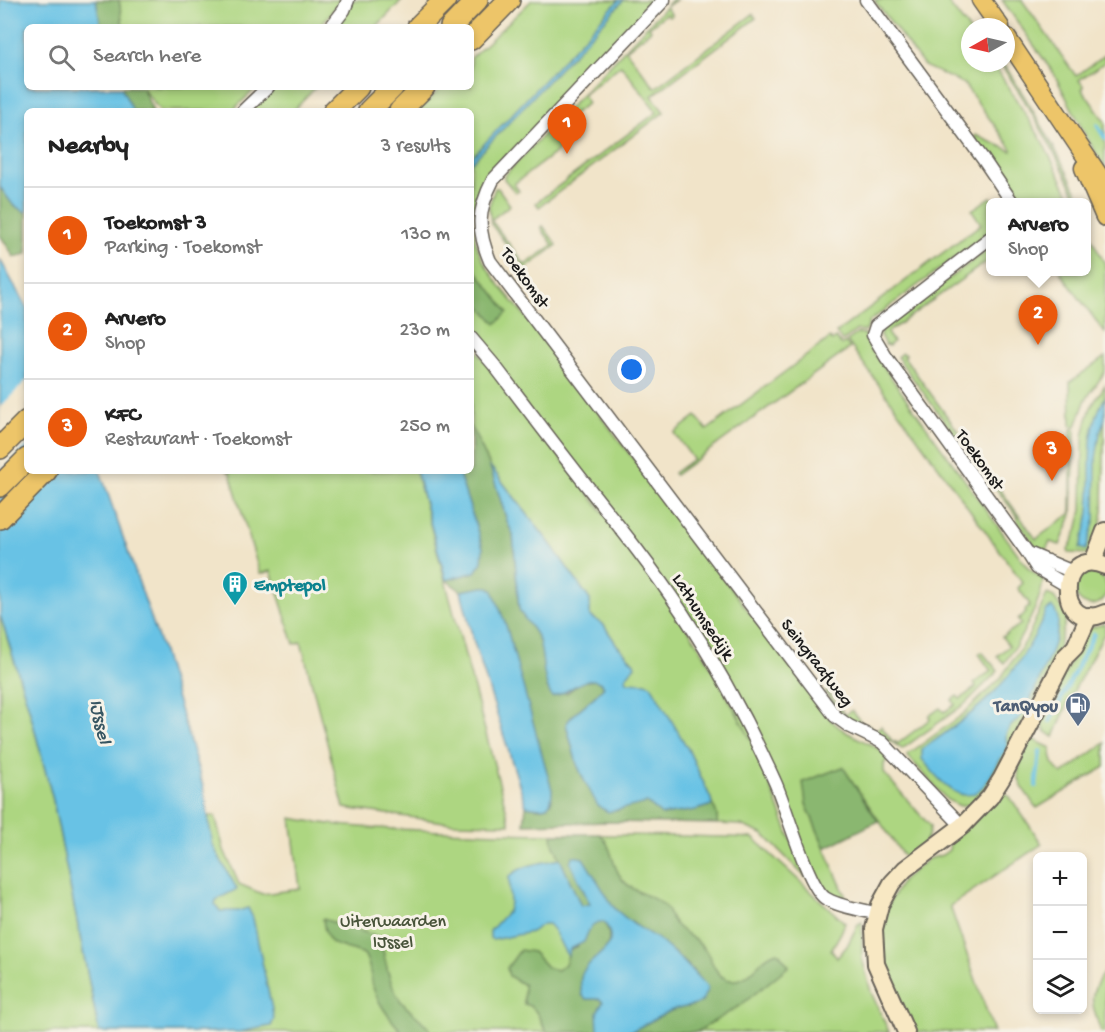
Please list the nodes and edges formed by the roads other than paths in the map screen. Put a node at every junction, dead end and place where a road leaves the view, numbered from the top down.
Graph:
1 (348, 0) edge
2 (445, 0) edge
3 (477, 0) edge
4 (509, 0) edge
5 (664, 0) edge
6 (866, 0) edge
7 (981, 0) edge
8 (993, 18) edge
9 (333, 24) edge
10 (421, 24) edge
11 (454, 24) edge
12 (474, 36) edge
13 (1015, 51) edge
14 (265, 90) edge
15 (355, 90) edge
16 (390, 90) edge
17 (421, 90) edge
18 (246, 108) edge
19 (337, 108) edge
20 (372, 108) edge
21 (403, 108) edge
22 (1071, 136) junction
23 (1105, 185) edge
24 (1009, 198) edge
25 (1105, 217) edge
26 (986, 241) edge
27 (474, 342) edge
28 (24, 423) edge
29 (0, 448) edge
30 (24, 462) edge
31 (43, 474) edge
32 (0, 486) edge
33 (668, 494) joint
34 (0, 518) edge
35 (1105, 531) edge
36 (1099, 564) edge
37 (1070, 578) junction
38 (1091, 614) edge
39 (962, 826) junction
40 (877, 914) junction
41 (906, 1032) edge

1 - 9 street
2 - 10 highway
3 - 11 highway
4 - 12 highway
5 - 33 street, Toekomst
6 - 24 street
7 - 8 main road
13 - 22 main road
14 - 18 street
15 - 19 highway
16 - 20 highway
17 - 21 highway
22 - 23 main road
22 - 25 main road
26 - 37 street, Toekomst
27 - 40 street, Lathumsedijk
28 - 29 highway
30 - 32 highway
31 - 34 highway
33 - 39 street, Seingraafweg
35 - 36 street
36 - 37 street
37 - 38 street
38 - 39 street
39 - 40 street
40 - 41 street

